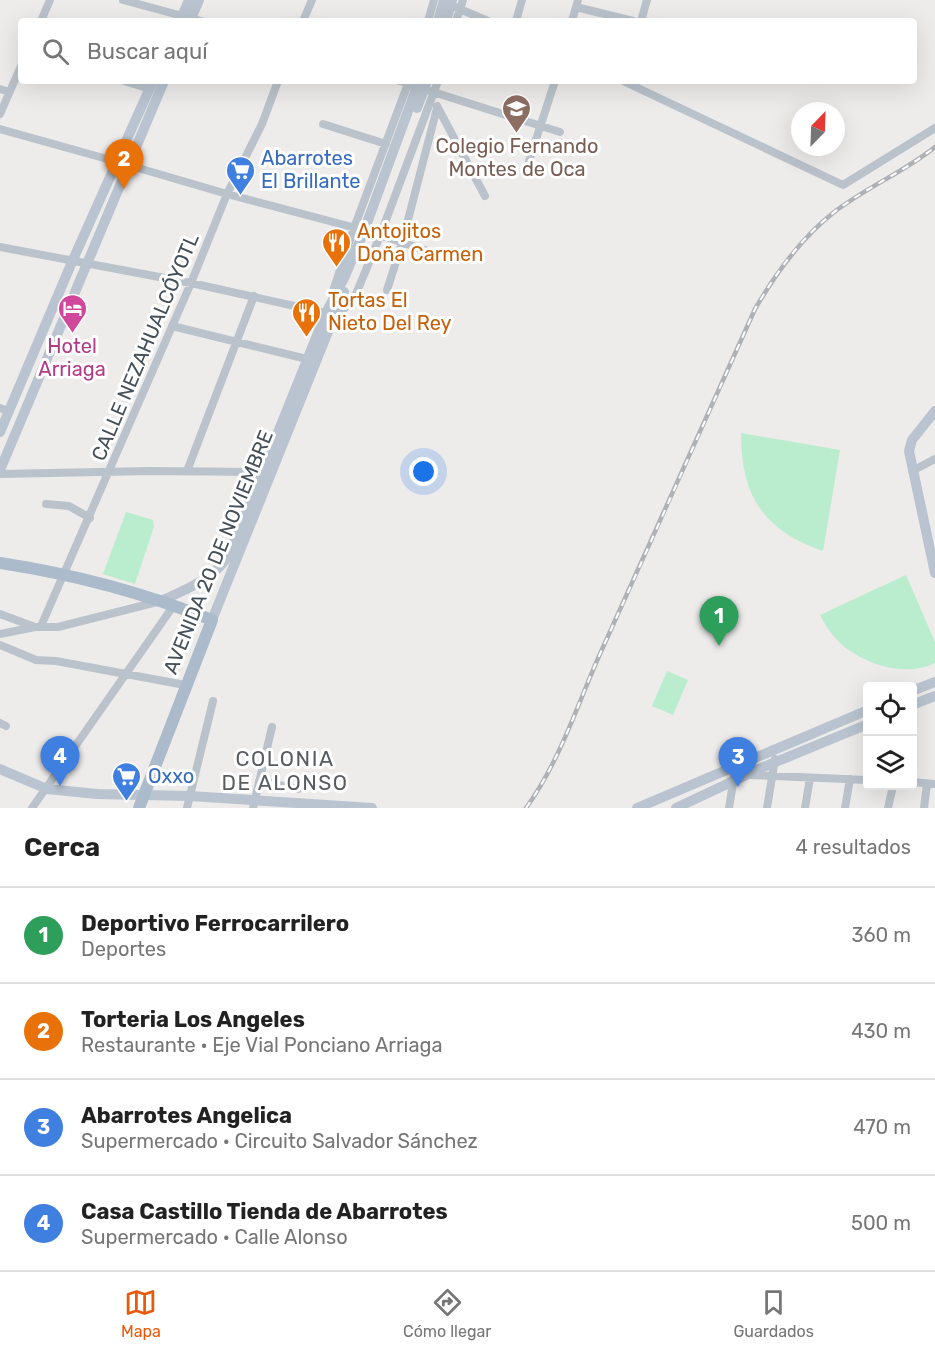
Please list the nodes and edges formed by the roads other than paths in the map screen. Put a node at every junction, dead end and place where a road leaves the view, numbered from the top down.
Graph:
1 (50, 0) edge
2 (123, 0) edge
3 (189, 0) edge
4 (199, 0) edge
5 (312, 0) edge
6 (463, 0) edge
7 (522, 0) edge
8 (647, 0) edge
9 (446, 2) edge
10 (577, 4) edge
11 (42, 18) edge
12 (186, 18) edge
13 (189, 18) edge
14 (190, 18) edge
15 (304, 18) edge
16 (431, 18) edge
17 (439, 18) edge
18 (446, 18) edge
19 (454, 18) edge
20 (481, 18) edge
21 (517, 18) edge
22 (623, 18) edge
23 (642, 18) edge
24 (18, 72) edge
25 (163, 84) edge
26 (277, 84) edge
27 (554, 84) edge
28 (629, 84) edge
29 (152, 85) edge
30 (420, 85) edge
31 (0, 89) edge
32 (9, 92) junction
33 (437, 108) junction
34 (0, 114) edge
35 (323, 124) dead end
36 (541, 126) junction
37 (935, 128) edge
38 (0, 129) edge
39 (560, 132) dead end
40 (386, 144) junction
41 (529, 161) dead end
42 (123, 164) junction
43 (226, 194) junction
44 (485, 196) dead end
45 (367, 232) junction
46 (402, 243) junction
47 (0, 247) edge
48 (437, 254) dead end
49 (72, 262) junction
50 (86, 264) junction
51 (191, 284) junction
52 (387, 290) dead end
53 (254, 296) junction
54 (331, 309) junction
55 (172, 326) junction
56 (237, 341) junction
57 (311, 360) junction
58 (4, 410) edge
59 (935, 412) edge
60 (0, 432) edge
61 (935, 459) edge
62 (187, 471) junction
63 (912, 471) junction
64 (0, 472) edge
65 (110, 472) junction
66 (266, 472) junction
67 (46, 504) dead end
68 (90, 518) junction
69 (930, 531) edge
70 (0, 563) edge
71 (935, 573) edge
72 (63, 574) junction
73 (161, 601) junction
74 (174, 605) junction
75 (1, 616) edge
76 (212, 620) junction
77 (38, 627) junction
78 (0, 634) edge
79 (0, 645) edge
80 (124, 674) junction
81 (935, 682) edge
82 (185, 685) junction
83 (917, 689) edge
84 (935, 696) edge
85 (213, 701) dead end
86 (917, 703) edge
87 (863, 712) edge
88 (836, 724) junction
89 (863, 726) edge
90 (272, 727) dead end
91 (839, 735) junction
92 (776, 750) junction
93 (774, 765) junction
94 (734, 767) junction
95 (0, 769) edge
96 (748, 775) junction
97 (772, 777) junction
98 (810, 778) junction
99 (850, 779) junction
100 (863, 780) edge
101 (259, 781) junction
102 (733, 782) junction
103 (710, 784) junction
104 (931, 784) edge
105 (47, 789) junction
106 (298, 789) dead end
107 (892, 790) edge
108 (144, 794) junction
109 (190, 796) junction
110 (254, 804) edge
111 (680, 807) edge
112 (32, 808) edge
113 (139, 808) edge
114 (187, 808) edge
115 (372, 808) edge
116 (637, 808) edge
117 (652, 808) edge
118 (729, 808) edge
119 (767, 808) edge
120 (805, 808) edge
121 (845, 808) edge
122 (888, 808) edge
123 (924, 808) edge

1 - 11 street
2 - 12 street
3 - 13 main road
4 - 14 main road
5 - 15 street
6 - 9 street
7 - 21 street
8 - 23 street
9 - 16 street
9 - 17 main road
9 - 18 main road
9 - 19 street
9 - 20 street
10 - 22 street
24 - 32 street
25 - 42 main road
26 - 43 street, CALLE NEZAHUALCÓYOTL
27 - 36 street
28 - 37 street
29 - 42 main road
30 - 33 street
30 - 36 street
30 - 40 street, AVENIDA 20 DE NOVIEMBRE
30 - 45 main road, AVENIDA 20 DE NOVIEMBRE
31 - 32 street
32 - 34 street
33 - 44 street
33 - 46 street
35 - 40 street
36 - 39 street
36 - 41 street
38 - 42 street
40 - 45 street, AVENIDA 20 DE NOVIEMBRE
42 - 43 street
42 - 49 main road
42 - 50 main road
43 - 45 street
43 - 51 street, CALLE NEZAHUALCÓYOTL
45 - 46 street
45 - 54 main road, AVENIDA 20 DE NOVIEMBRE
45 - 54 street, AVENIDA 20 DE NOVIEMBRE
46 - 48 street
46 - 52 street
47 - 49 street
49 - 50 street
49 - 58 main road
50 - 51 street
50 - 64 main road
51 - 53 street
51 - 55 street, CALLE NEZAHUALCÓYOTL
53 - 54 street
53 - 56 street
54 - 57 main road, AVENIDA 20 DE NOVIEMBRE
55 - 56 street
55 - 65 street, CALLE NEZAHUALCÓYOTL
56 - 57 street
56 - 62 street
57 - 66 main road, AVENIDA 20 DE NOVIEMBRE
58 - 60 main road
59 - 63 main road
61 - 63 street
62 - 65 street
62 - 66 street
63 - 69 main road
64 - 65 street
65 - 68 street, CALLE NEZAHUALCÓYOTL
66 - 73 main road, AVENIDA 20 DE NOVIEMBRE
66 - 76 main road, AVENIDA 20 DE NOVIEMBRE
67 - 68 street
68 - 72 street, CALLE NEZAHUALCÓYOTL
69 - 71 main road
70 - 72 main road
72 - 73 main road
72 - 77 street, CALLE NEZAHUALCÓYOTL
73 - 74 main road
73 - 77 street
74 - 76 main road
74 - 80 street
75 - 77 street
76 - 82 main road, AVENIDA 20 DE NOVIEMBRE
77 - 78 street
79 - 80 street
80 - 82 street
80 - 105 street
81 - 83 main road
82 - 108 main road, AVENIDA 20 DE NOVIEMBRE
84 - 86 main road
85 - 109 street
87 - 88 main road
88 - 91 main road
88 - 92 main road
89 - 91 main road
90 - 101 street
91 - 93 main road
92 - 93 street
92 - 94 main road
93 - 96 main road
93 - 97 street
94 - 102 street
94 - 103 main road
94 - 116 main road
95 - 105 main road
96 - 97 street
96 - 102 main road
97 - 98 street
97 - 119 street
98 - 99 street
98 - 120 street
99 - 100 street
99 - 121 street
101 - 106 street
101 - 110 street
102 - 103 main road
102 - 111 main road
102 - 118 street
103 - 117 main road
104 - 123 street
105 - 108 main road
105 - 112 street
107 - 122 street
108 - 109 main road
108 - 113 main road, AVENIDA 20 DE NOVIEMBRE
109 - 110 main road
109 - 114 street
110 - 115 main road

